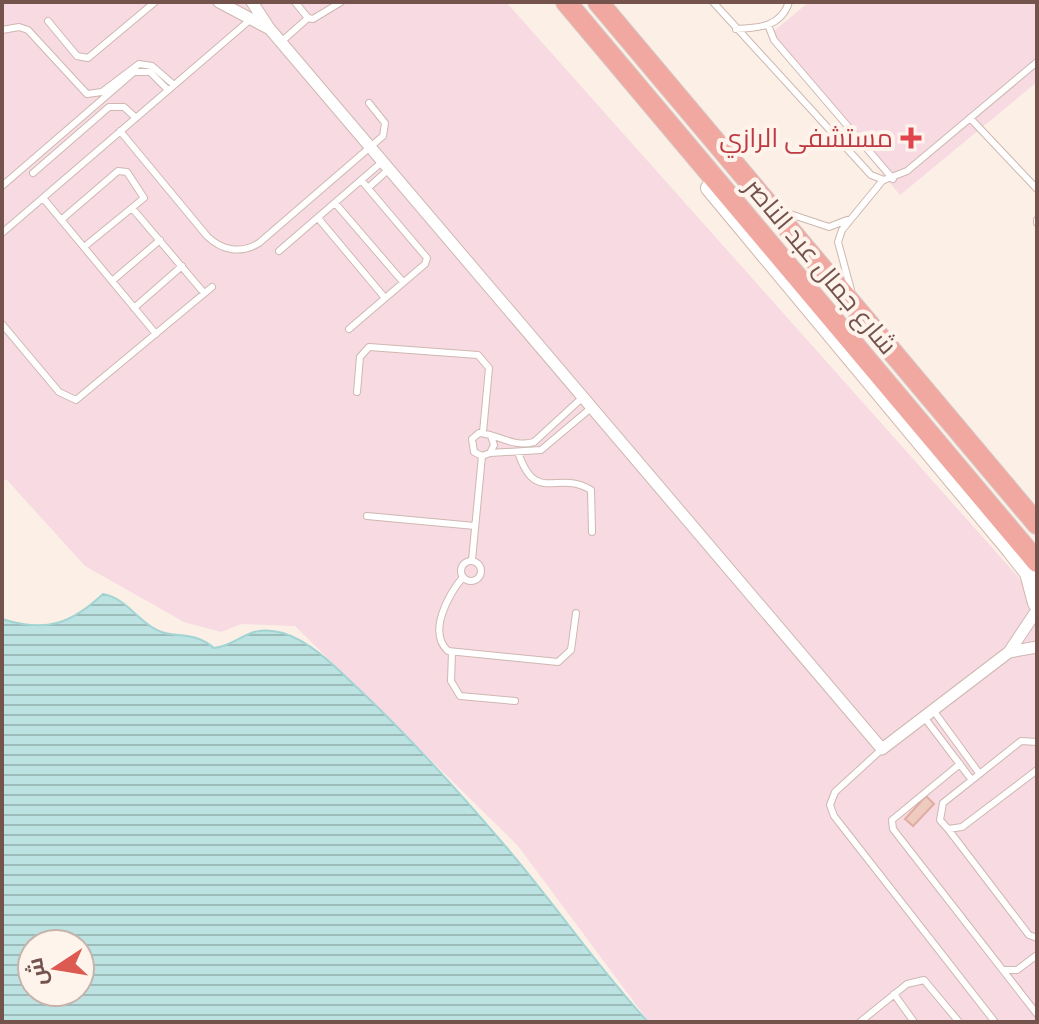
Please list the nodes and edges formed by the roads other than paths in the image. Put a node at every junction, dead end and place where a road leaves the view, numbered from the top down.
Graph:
1 (155, 2) edge
2 (252, 2) edge
3 (295, 2) edge
4 (341, 2) edge
5 (555, 2) edge
6 (566, 2) edge
7 (598, 2) edge
8 (610, 2) edge
9 (713, 2) edge
10 (789, 2) edge
11 (223, 3) edge
12 (251, 18) junction
13 (308, 18) junction
14 (48, 21) dead end
15 (768, 25) junction
16 (269, 28) junction
17 (736, 29) junction
18 (2, 30) edge
19 (281, 42) junction
20 (1037, 62) edge
21 (171, 88) junction
22 (369, 103) dead end
23 (136, 118) junction
24 (970, 118) junction
25 (120, 131) junction
26 (370, 147) junction
27 (386, 166) junction
28 (33, 173) dead end
29 (893, 179) junction
30 (361, 180) junction
31 (883, 180) junction
32 (2, 186) edge
33 (368, 188) junction
34 (1037, 189) edge
35 (43, 198) junction
36 (335, 203) junction
37 (132, 208) junction
38 (787, 213) junction
39 (853, 216) junction
40 (318, 218) junction
41 (61, 220) junction
42 (2, 233) edge
43 (160, 240) junction
44 (84, 247) junction
45 (279, 251) dead end
46 (182, 266) junction
47 (112, 281) junction
48 (403, 282) junction
49 (212, 287) dead end
50 (851, 290) junction
51 (204, 293) junction
52 (385, 298) junction
53 (134, 308) junction
54 (2, 324) edge
55 (349, 329) dead end
56 (156, 334) junction
57 (357, 392) dead end
58 (583, 397) junction
59 (592, 407) junction
60 (483, 432) junction
61 (491, 436) junction
62 (518, 452) junction
63 (490, 453) junction
64 (482, 456) junction
65 (1037, 509) edge
66 (367, 516) dead end
67 (1037, 524) edge
68 (475, 526) junction
69 (592, 532) dead end
70 (472, 560) junction
71 (1037, 562) edge
72 (463, 577) junction
73 (1037, 587) edge
74 (1037, 607) edge
75 (576, 613) dead end
76 (1037, 647) edge
77 (452, 652) junction
78 (1009, 652) junction
79 (515, 701) dead end
80 (928, 714) junction
81 (1037, 742) edge
82 (882, 749) junction
83 (960, 764) junction
84 (1037, 770) edge
85 (979, 773) junction
86 (971, 779) junction
87 (948, 829) junction
88 (1037, 938) edge
89 (1037, 955) edge
90 (1003, 970) junction
91 (894, 994) junction
92 (1037, 1014) edge
93 (869, 1015) junction
94 (860, 1022) edge
95 (874, 1022) edge
96 (914, 1022) edge
97 (959, 1022) edge
98 (995, 1022) edge

1 - 14 lane
2 - 16 street
3 - 13 lane
4 - 13 lane
5 - 74 main road
6 - 71 highway, شارع جمال عبد الناصر
7 - 67 highway, شارع جمال عبد الناصر
8 - 38 main road
9 - 17 lane
10 - 15 lane
11 - 12 street
12 - 16 street
12 - 21 lane
13 - 19 lane
15 - 17 lane
15 - 29 lane
16 - 19 street
17 - 31 lane
18 - 21 lane
19 - 26 street
20 - 24 lane
21 - 23 lane
21 - 32 lane
22 - 26 lane
23 - 25 lane
23 - 28 lane
24 - 29 lane
24 - 34 lane
25 - 26 lane
25 - 35 lane
26 - 27 street
27 - 30 lane
27 - 33 lane
27 - 58 street
29 - 31 lane
30 - 33 lane
30 - 36 lane
31 - 39 lane
33 - 48 lane
35 - 41 lane
35 - 42 lane
36 - 40 lane
36 - 48 lane
37 - 41 lane
37 - 43 lane
37 - 44 lane
38 - 39 lane
38 - 50 main road
39 - 50 lane
40 - 45 lane
40 - 52 lane
41 - 44 lane
43 - 46 lane
43 - 47 lane
44 - 47 lane
46 - 51 lane
46 - 53 lane
47 - 53 lane
48 - 52 lane
49 - 51 lane
50 - 65 main road
51 - 56 lane
52 - 55 lane
53 - 56 lane
54 - 56 lane
57 - 60 lane
58 - 59 street
58 - 61 lane
59 - 62 lane
59 - 82 street
60 - 61 lane
60 - 64 lane
61 - 63 lane
62 - 63 lane
62 - 69 lane
63 - 64 lane
64 - 68 lane
66 - 68 lane
68 - 70 lane
70 - 72 lane
70 - 72 lane
72 - 77 lane
73 - 74 main road
74 - 78 street
75 - 77 lane
76 - 78 street
77 - 79 lane
78 - 80 street
80 - 82 street
80 - 83 lane
80 - 85 lane
81 - 85 lane
82 - 98 lane
83 - 86 lane
83 - 90 lane
84 - 87 lane
85 - 86 lane
86 - 87 lane
87 - 88 lane
89 - 90 lane
90 - 92 lane
91 - 93 lane
91 - 96 lane
91 - 97 lane
93 - 94 lane
93 - 95 lane

